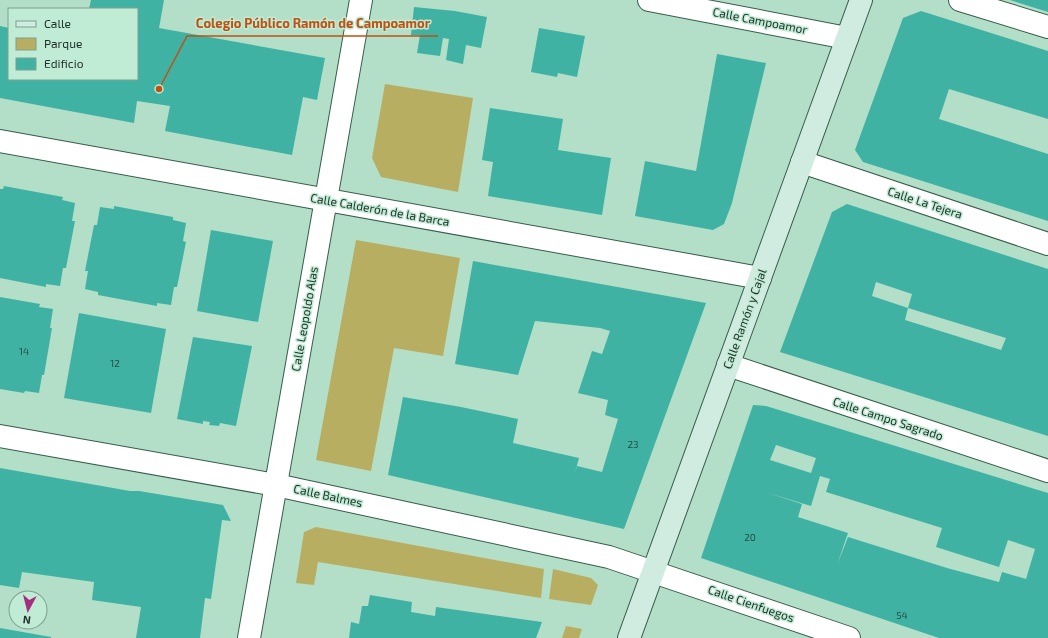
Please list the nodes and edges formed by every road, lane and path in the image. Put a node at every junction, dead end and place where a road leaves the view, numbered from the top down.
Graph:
1 (362, 0) edge
2 (650, 0) edge
3 (861, 0) edge
4 (960, 0) edge
5 (1048, 27) edge
6 (848, 38) junction
7 (0, 141) edge
8 (802, 162) junction
9 (326, 200) junction
10 (1048, 244) edge
11 (760, 278) junction
12 (728, 365) junction
13 (0, 436) edge
14 (1048, 471) edge
15 (276, 485) junction
16 (653, 571) junction
17 (249, 638) edge
18 (629, 638) edge
19 (849, 638) edge

1 - 9 street, Calle Leopoldo Alas
2 - 6 street, Calle Campoamor
3 - 6 main road, Calle Ramón y Cajal
4 - 5 street
6 - 8 main road, Calle Ramón y Cajal
7 - 9 street, Calle Calderón de la Barca
8 - 10 street, Calle La Tejera
8 - 11 main road, Calle Ramón y Cajal
9 - 11 street, Calle Calderón de la Barca
9 - 15 street, Calle Leopoldo Alas
11 - 12 main road, Calle Ramón y Cajal
12 - 14 street, Calle Campo Sagrado
12 - 16 main road, Calle Ramón y Cajal
13 - 15 street, Calle Balmes
15 - 16 street, Calle Balmes
15 - 17 street, Calle Leopoldo Alas
16 - 18 main road, Calle Ramón y Cajal
16 - 19 street, Calle Cienfuegos

